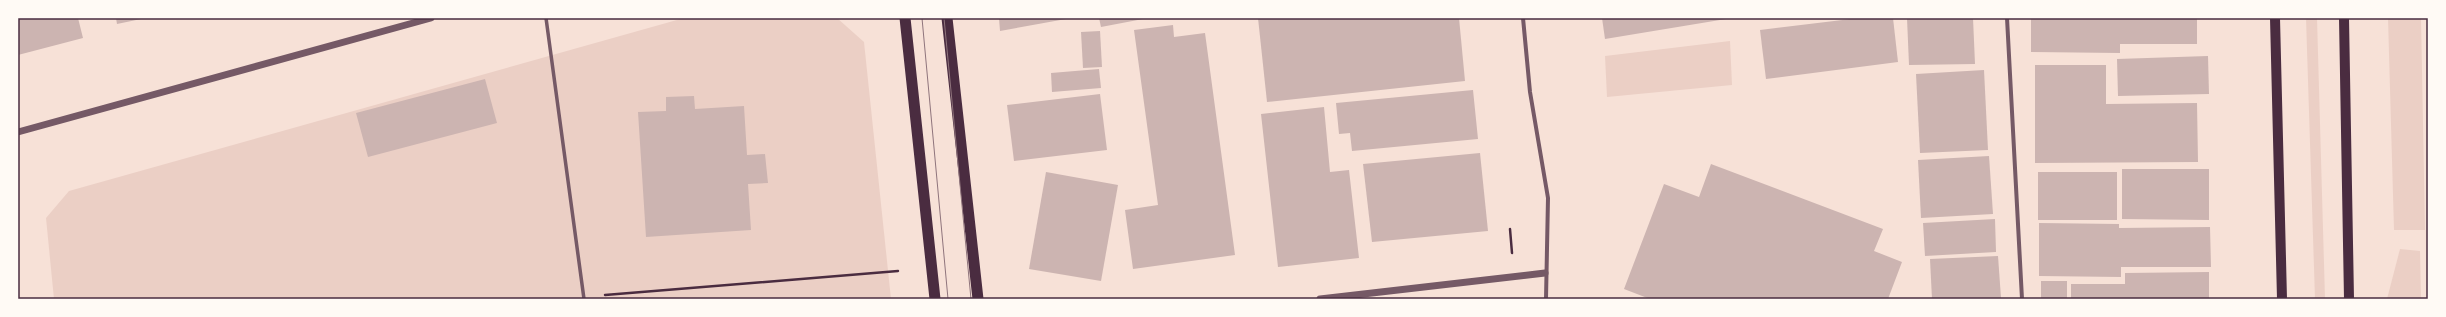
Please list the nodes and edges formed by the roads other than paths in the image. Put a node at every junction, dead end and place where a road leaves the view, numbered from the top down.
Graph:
1 (431, 18) edge
2 (546, 18) edge
3 (905, 18) edge
4 (947, 18) edge
5 (1523, 18) edge
6 (2006, 18) edge
7 (2275, 18) edge
8 (2344, 18) edge
9 (18, 132) edge
10 (1545, 273) junction
11 (584, 298) edge
12 (935, 299) edge
13 (978, 299) edge
14 (1320, 299) edge
15 (1546, 299) edge
16 (2022, 299) edge
17 (2282, 299) edge
18 (2349, 299) edge

1 - 9 street
2 - 11 street
3 - 12 highway
4 - 13 highway
5 - 10 street
6 - 16 street
7 - 17 main road
8 - 18 main road
10 - 14 street
10 - 15 street

